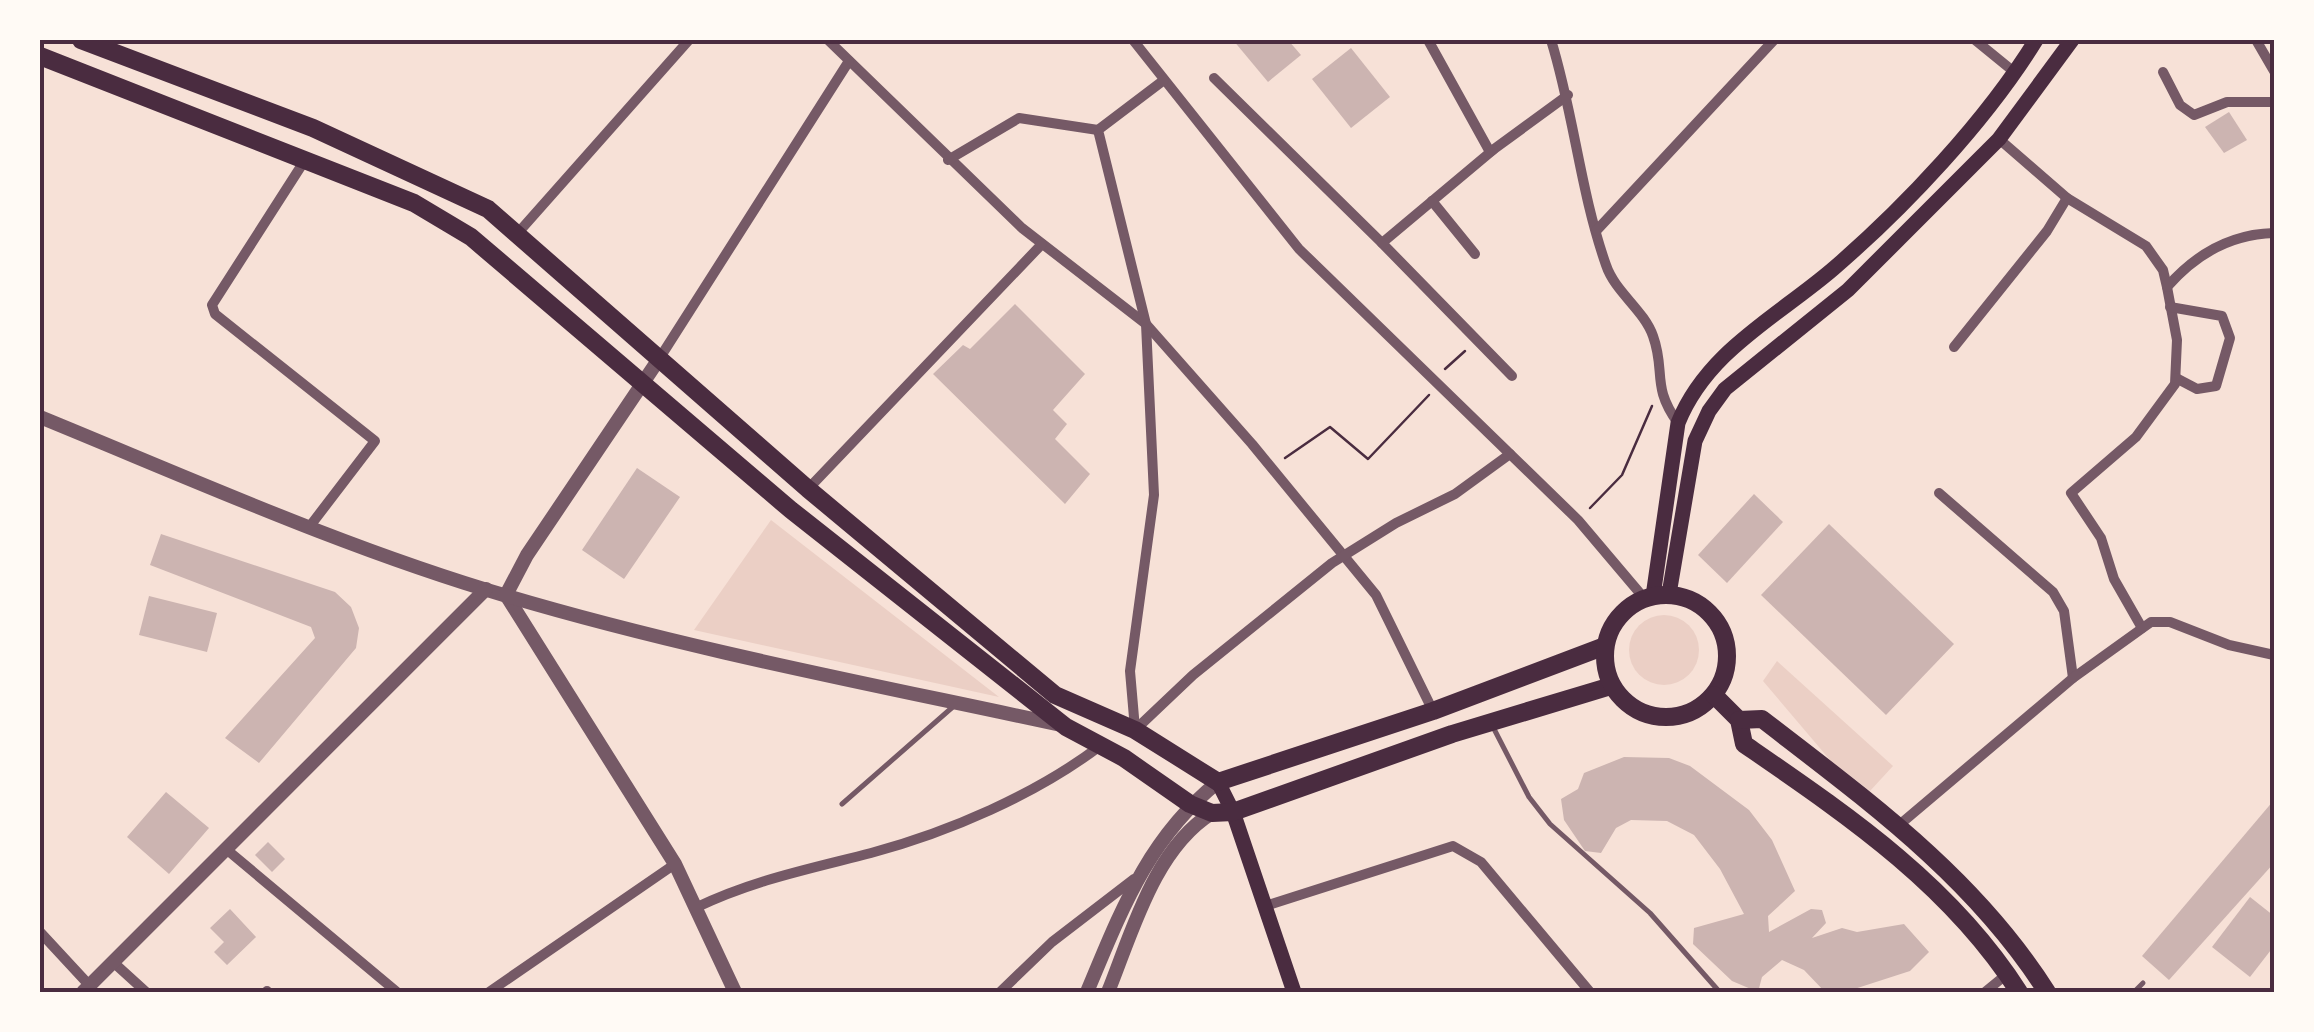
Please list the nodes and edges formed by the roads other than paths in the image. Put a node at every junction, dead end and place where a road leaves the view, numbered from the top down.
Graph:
1 (81, 40) edge
2 (689, 40) edge
3 (828, 40) edge
4 (1133, 40) edge
5 (1428, 40) edge
6 (1550, 40) edge
7 (1774, 40) edge
8 (1974, 40) edge
9 (2036, 40) edge
10 (2072, 40) edge
11 (2256, 40) edge
12 (40, 56) edge
13 (849, 62) junction
14 (2013, 71) junction
15 (2274, 71) edge
16 (2163, 72) dead end
17 (1214, 78) dead end
18 (1164, 80) junction
19 (1568, 95) junction
20 (2274, 102) edge
21 (1098, 130) junction
22 (1999, 139) junction
23 (1493, 150) junction
24 (304, 160) junction
25 (948, 160) junction
26 (2066, 198) junction
27 (1432, 201) junction
28 (1596, 231) junction
29 (2274, 233) edge
30 (517, 234) junction
31 (1382, 243) junction
32 (1042, 244) junction
33 (1475, 254) dead end
34 (2166, 287) junction
35 (2170, 307) junction
36 (1146, 324) junction
37 (1954, 347) dead end
38 (661, 356) junction
39 (1512, 376) dead end
40 (2176, 378) junction
41 (641, 382) junction
42 (40, 417) edge
43 (1678, 423) junction
44 (1510, 454) junction
45 (808, 490) junction
46 (1939, 493) dead end
47 (310, 526) junction
48 (1345, 556) junction
49 (486, 588) junction
50 (506, 596) junction
51 (1656, 596) junction
52 (2142, 628) junction
53 (1605, 646) junction
54 (2274, 655) edge
55 (2072, 678) junction
56 (1611, 686) junction
57 (1714, 695) junction
58 (958, 703) junction
59 (1433, 711) junction
60 (1740, 720) junction
61 (1490, 722) junction
62 (1066, 726) junction
63 (1135, 730) junction
64 (1100, 746) junction
65 (1218, 782) junction
66 (842, 804) dead end
67 (1190, 804) junction
68 (1233, 812) junction
69 (1212, 813) junction
70 (1898, 826) junction
71 (226, 849) junction
72 (675, 864) junction
73 (1134, 879) junction
74 (1265, 906) junction
75 (695, 908) junction
76 (40, 932) edge
77 (113, 962) junction
78 (2008, 974) junction
79 (2143, 982) dead end
80 (86, 989) edge
81 (1717, 989) dead end
82 (146, 992) edge
83 (397, 992) edge
84 (489, 992) edge
85 (735, 992) edge
86 (1000, 992) edge
87 (1087, 992) edge
88 (1108, 992) edge
89 (1294, 992) edge
90 (1590, 992) edge
91 (1985, 992) edge
92 (2019, 992) edge
93 (2047, 992) edge
94 (2134, 992) edge

1 - 30 main road
2 - 30 street
3 - 13 street
4 - 18 street
5 - 23 street
6 - 19 street
7 - 28 street
8 - 14 street
9 - 14 main road
10 - 22 main road
11 - 15 street
12 - 24 main road
13 - 25 street
13 - 38 street
14 - 43 main road
16 - 20 street
17 - 31 street
18 - 21 street
18 - 44 street
19 - 23 street
19 - 28 street
21 - 25 street
21 - 36 street
22 - 26 street
22 - 51 main road
23 - 27 street
24 - 41 main road
24 - 47 street
25 - 32 street
26 - 34 street
26 - 37 street
27 - 31 street
27 - 33 street
28 - 43 street
29 - 34 street
30 - 38 main road
31 - 39 street
32 - 36 street
32 - 45 street
34 - 35 street
35 - 40 street
35 - 40 street
36 - 48 street
36 - 63 street
38 - 41 street
38 - 45 main road
40 - 52 street
41 - 50 street
41 - 62 main road
42 - 47 street
43 - 51 main road
44 - 48 street
44 - 51 street
45 - 63 main road
46 - 55 street
47 - 49 street
48 - 59 street
48 - 63 street
49 - 50 street
49 - 71 street
50 - 58 street
50 - 72 street
51 - 53 main road
51 - 57 main road
52 - 54 street
52 - 55 street
53 - 56 main road
53 - 59 main road
55 - 70 street
56 - 57 main road
56 - 61 main road
57 - 60 main road
58 - 62 street
58 - 66 lane
59 - 65 main road
60 - 70 main road
60 - 78 main road
61 - 68 main road
61 - 81 lane
62 - 64 main road
63 - 65 main road
64 - 67 main road
64 - 75 street
65 - 67 street
65 - 68 main road
67 - 69 main road
67 - 73 street
68 - 69 main road
68 - 74 main road
69 - 88 street
70 - 93 main road
71 - 77 street
71 - 83 street
72 - 75 street
72 - 84 street
73 - 86 street
73 - 87 street
74 - 89 main road
74 - 90 street
75 - 85 street
76 - 80 street
77 - 80 street
77 - 82 street
78 - 91 street
78 - 92 main road
79 - 94 lane

